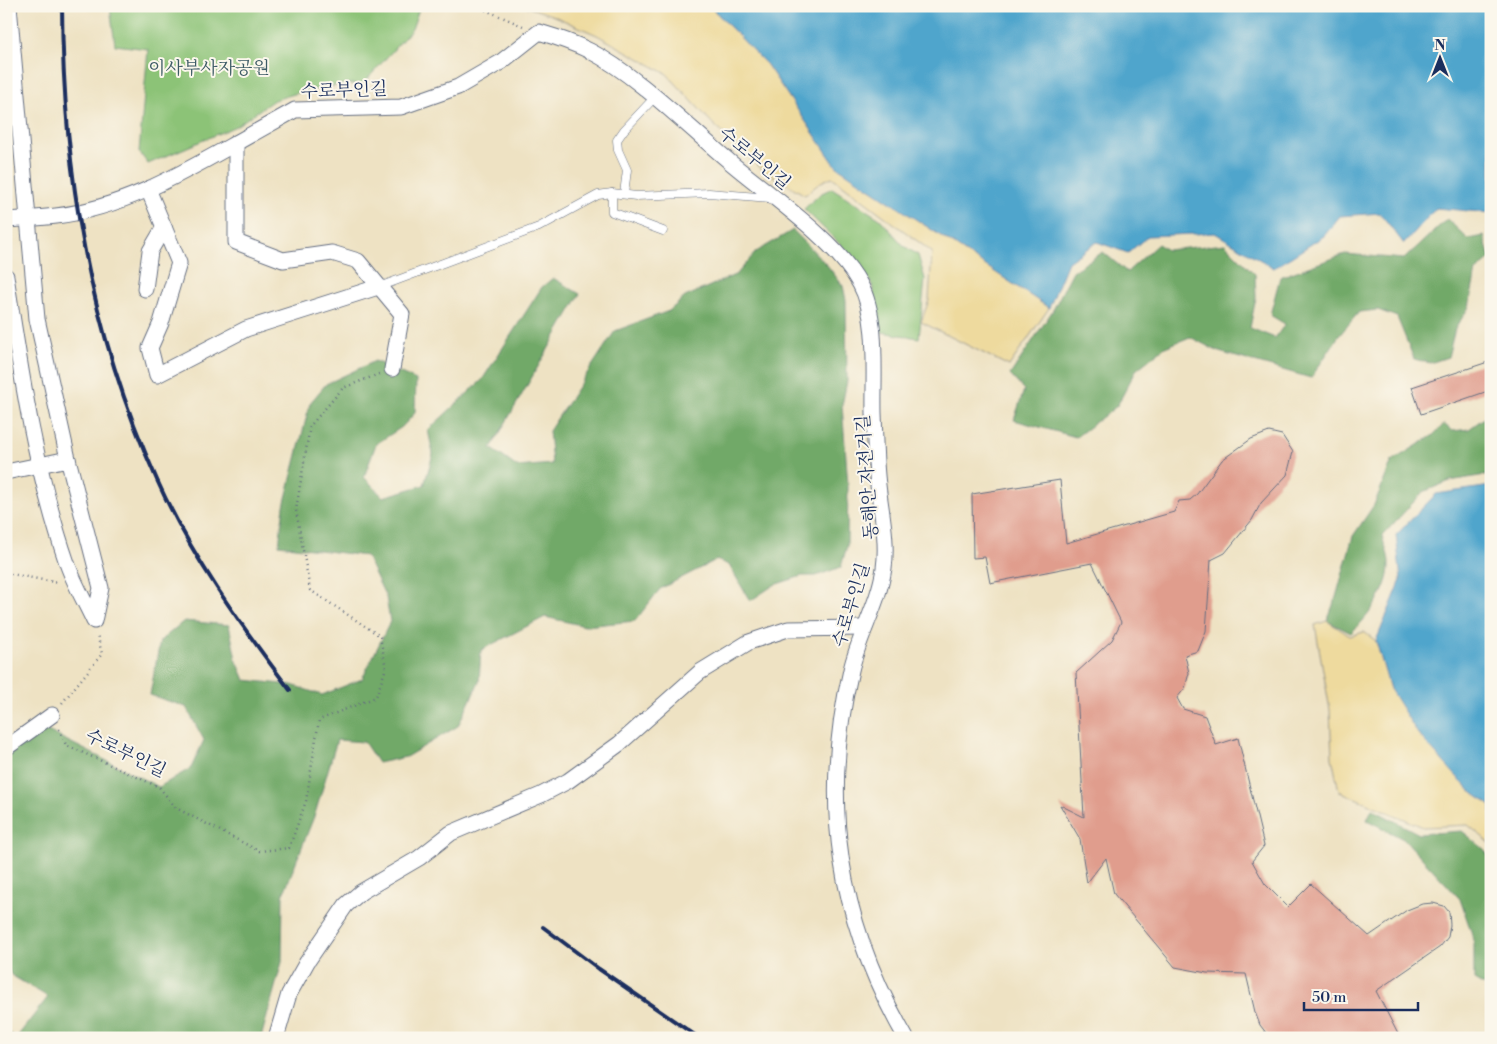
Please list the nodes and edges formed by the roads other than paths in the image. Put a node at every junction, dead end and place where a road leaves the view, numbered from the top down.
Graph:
1 (9, 6) edge
2 (654, 98) junction
3 (236, 143) junction
4 (148, 189) junction
5 (612, 192) junction
6 (624, 194) junction
7 (772, 198) junction
8 (28, 218) junction
9 (6, 220) edge
10 (164, 227) junction
11 (663, 231) dead end
12 (6, 276) edge
13 (378, 287) junction
14 (145, 290) dead end
15 (392, 369) road end
16 (68, 459) junction
17 (39, 464) junction
18 (6, 472) edge
19 (863, 628) junction
20 (52, 715) road end
21 (6, 748) edge
22 (276, 1038) edge
23 (906, 1038) edge

1 - 8 street
2 - 3 street, 수로부인길
2 - 6 lane
2 - 7 street, 수로부인길
3 - 4 street, 수로부인길
3 - 13 street
4 - 8 street, 수로부인길
4 - 10 street
5 - 6 lane
5 - 11 lane
5 - 13 lane
6 - 7 lane
7 - 19 street, 수로부인길
8 - 9 street, 수로부인길
8 - 16 street
10 - 13 street
10 - 14 street
12 - 17 street
13 - 15 street
16 - 17 street
16 - 17 street
17 - 18 street
19 - 22 street
19 - 23 street, 수로부인길
20 - 21 street

